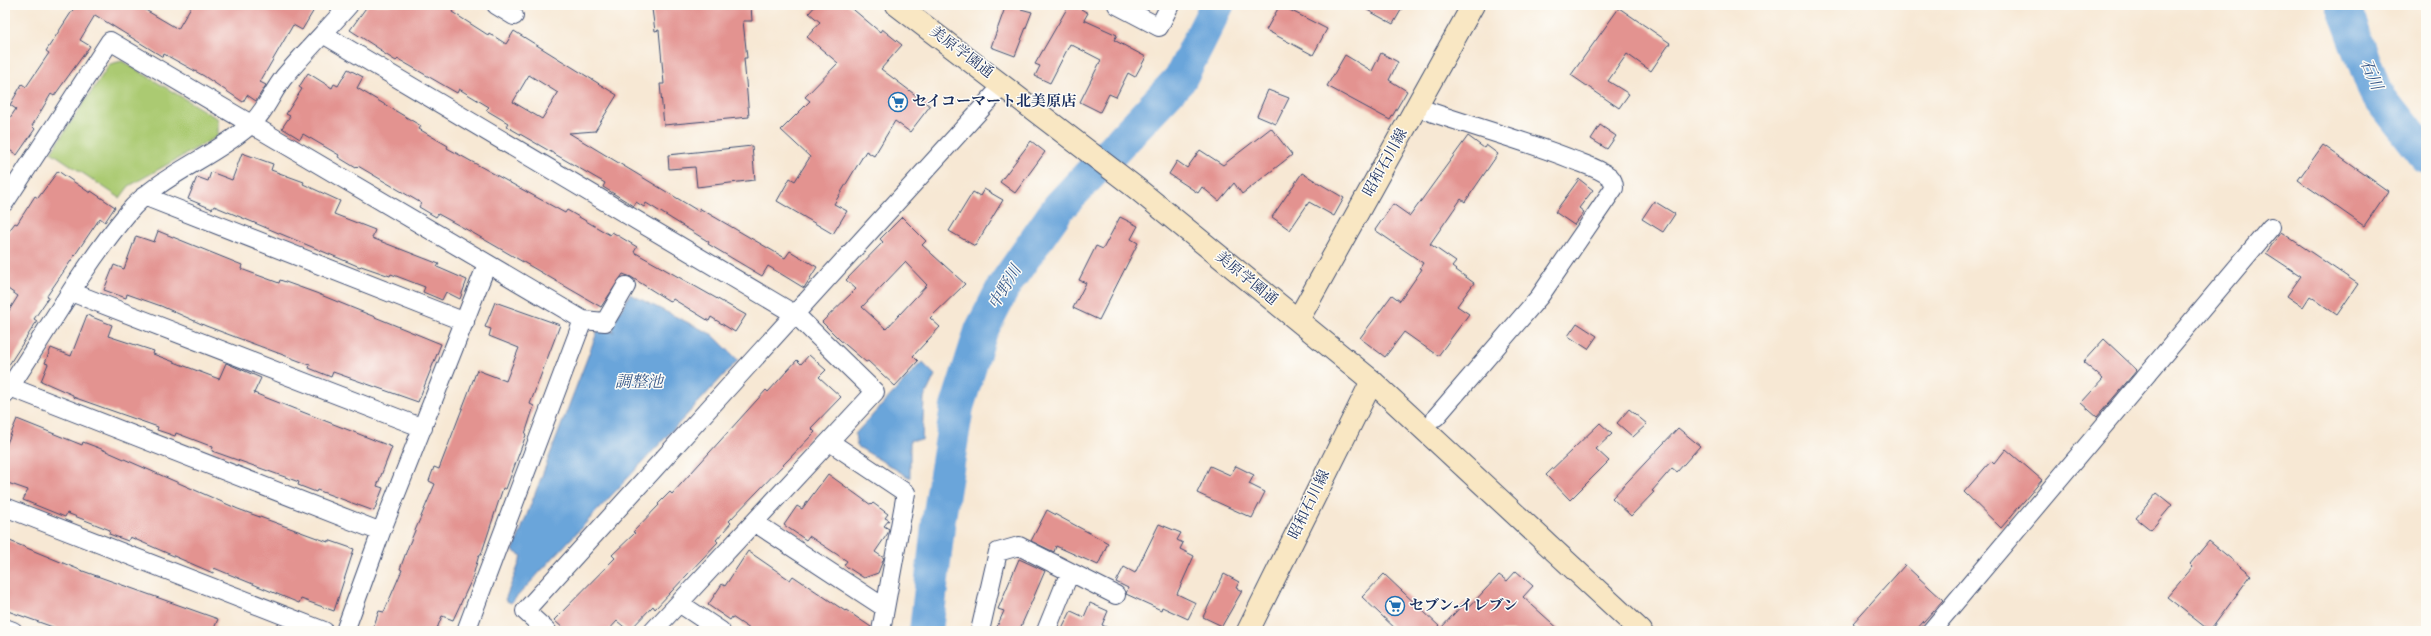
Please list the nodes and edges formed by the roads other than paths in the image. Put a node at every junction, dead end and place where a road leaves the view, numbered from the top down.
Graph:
1 (349, 5) edge
2 (496, 5) edge
3 (897, 5) edge
4 (1117, 5) edge
5 (1170, 5) edge
6 (1473, 5) edge
7 (514, 16) dead end
8 (323, 34) junction
9 (1003, 85) junction
10 (1416, 107) junction
11 (252, 124) junction
12 (10, 183) edge
13 (144, 196) junction
14 (5, 202) edge
15 (2271, 228) dead end
16 (487, 264) junction
17 (626, 286) dead end
18 (71, 292) junction
19 (796, 315) junction
20 (583, 320) junction
21 (1298, 320) junction
22 (465, 322) junction
23 (1372, 381) junction
24 (7, 389) edge
25 (1436, 418) dead end
26 (422, 428) junction
27 (830, 442) junction
28 (5, 506) edge
29 (754, 522) junction
30 (381, 532) junction
31 (1070, 572) junction
32 (1116, 595) dead end
33 (679, 604) junction
34 (885, 608) junction
35 (5, 628) edge
36 (13, 631) edge
37 (324, 631) edge
38 (345, 631) edge
39 (466, 631) edge
40 (547, 631) edge
41 (653, 631) edge
42 (721, 631) edge
43 (881, 631) edge
44 (980, 631) edge
45 (1046, 631) edge
46 (1248, 631) edge
47 (1641, 631) edge
48 (1931, 631) edge

1 - 8 street
2 - 7 street
3 - 9 street, 美原学園通
4 - 5 street
6 - 10 street, 昭和石川線
8 - 11 street
8 - 19 street
9 - 19 street
9 - 21 street, 美原学園通
10 - 21 street, 昭和石川線
10 - 25 street
11 - 12 street
11 - 13 street
11 - 16 street
12 - 14 street
13 - 18 street
13 - 22 street
15 - 48 street
16 - 20 street
16 - 22 street
17 - 20 street
18 - 24 street
18 - 26 street
19 - 27 street
19 - 40 street
20 - 39 street
21 - 23 street, 美原学園通
22 - 26 street
23 - 46 street, 昭和石川線
23 - 47 street, 美原学園通
24 - 30 street
26 - 30 street
27 - 29 street
27 - 34 street
28 - 37 street
29 - 33 street
29 - 34 street
30 - 38 street
31 - 32 street
31 - 44 street
31 - 45 street
33 - 41 street
33 - 42 street
34 - 43 street
35 - 36 street

